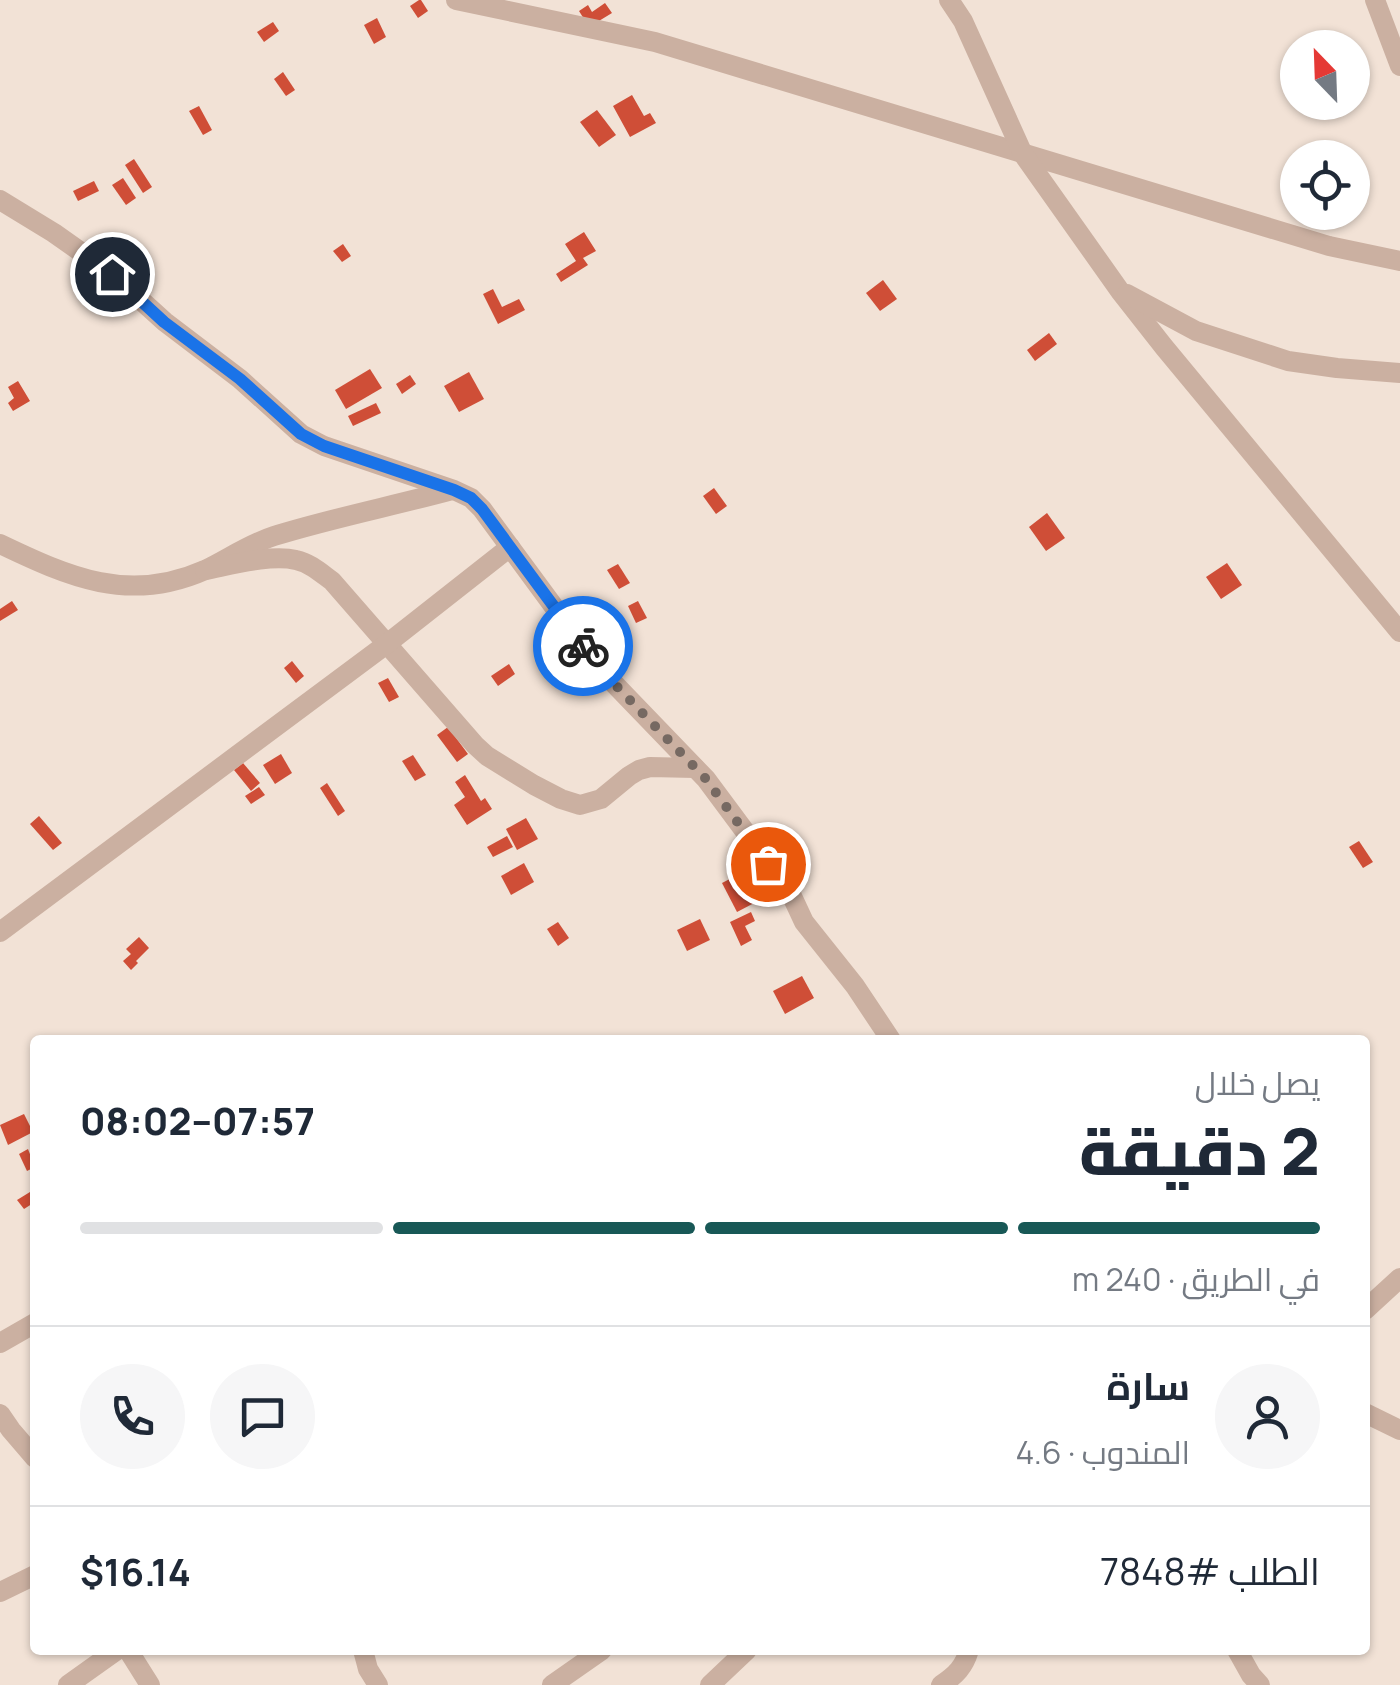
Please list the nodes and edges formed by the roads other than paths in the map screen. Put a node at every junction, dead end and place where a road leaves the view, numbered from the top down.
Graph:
1 (456, 0) edge
2 (949, 0) edge
3 (1376, 0) edge
4 (1400, 66) edge
5 (1023, 154) junction
6 (0, 200) edge
7 (1400, 261) edge
8 (1120, 291) junction
9 (1400, 373) edge
10 (454, 490) junction
11 (0, 544) edge
12 (510, 547) junction
13 (205, 570) junction
14 (1400, 632) edge
15 (388, 643) junction
16 (696, 768) junction
17 (0, 932) edge
18 (888, 1035) edge
19 (1400, 1278) edge
20 (1370, 1305) edge
21 (30, 1326) edge
22 (0, 1343) edge
23 (0, 1414) edge
24 (1370, 1415) edge
25 (1400, 1430) edge
26 (30, 1452) edge
27 (30, 1577) edge
28 (0, 1592) edge
29 (110, 1655) edge
30 (131, 1655) edge
31 (364, 1655) edge
32 (595, 1655) edge
33 (742, 1655) edge
34 (967, 1655) edge
35 (1240, 1655) edge
36 (68, 1685) edge
37 (150, 1685) edge
38 (378, 1685) edge
39 (552, 1685) edge
40 (710, 1685) edge
41 (941, 1685) edge
42 (1260, 1685) edge

1 - 5 street
2 - 5 street
3 - 4 street
5 - 7 street
5 - 8 street
6 - 10 street
8 - 9 street
8 - 14 street
10 - 12 street
10 - 13 street
11 - 13 street
12 - 15 street
12 - 16 street
13 - 15 street
15 - 16 street
15 - 17 street
16 - 18 street
19 - 20 street
21 - 22 street
23 - 26 street
24 - 25 street
27 - 28 street
29 - 36 street
30 - 37 street
31 - 38 street
32 - 39 street
33 - 40 street
34 - 41 street
35 - 42 street

